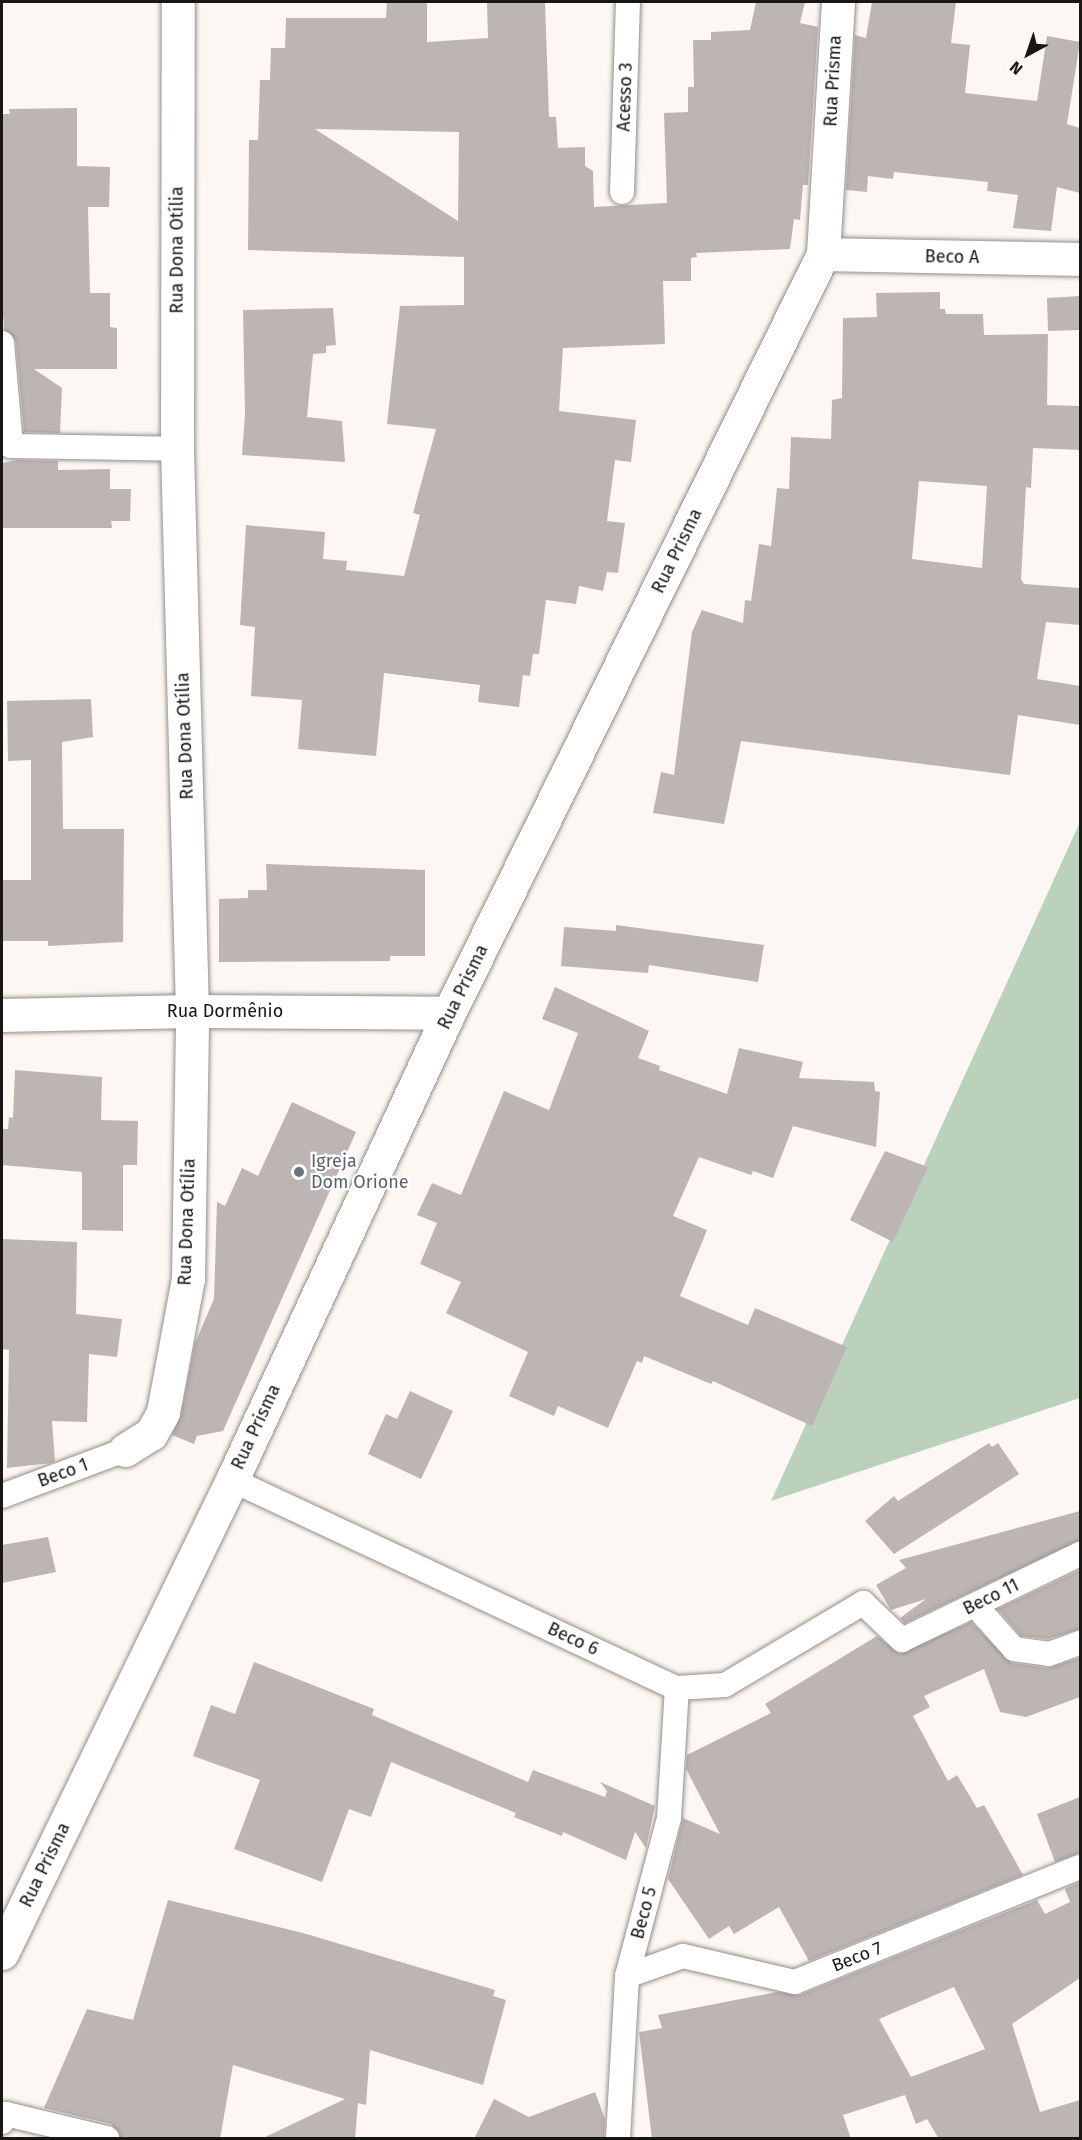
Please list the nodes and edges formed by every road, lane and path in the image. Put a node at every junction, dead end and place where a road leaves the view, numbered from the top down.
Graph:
1 (178, 2) edge
2 (628, 2) edge
3 (838, 2) edge
4 (622, 192) dead end
5 (823, 254) junction
6 (1080, 259) edge
7 (2, 343) edge
8 (6, 444) edge
9 (177, 449) junction
10 (192, 1011) junction
11 (450, 1013) junction
12 (2, 1015) edge
13 (125, 1450) joint
14 (232, 1480) junction
15 (2, 1496) edge
16 (1080, 1554) edge
17 (975, 1605) junction
18 (902, 1640) joint
19 (1080, 1643) edge
20 (677, 1688) junction
21 (1080, 1867) edge
22 (10, 1922) edge
23 (2, 1953) edge
24 (627, 1976) junction
25 (2, 2122) edge
26 (107, 2139) edge
27 (618, 2139) edge

1 - 9 street, Rua Dona Otília
2 - 4 lane, Acesso 3
3 - 5 street, Rua Prisma
5 - 6 street, Beco A
5 - 11 street, Rua Prisma
7 - 8 lane
8 - 9 lane
9 - 10 street, Rua Dona Otília
10 - 11 street, Rua Dormênio
10 - 12 street, Rua Dormênio
10 - 13 street, Rua Dona Otília
11 - 14 street, Rua Prisma
13 - 15 lane, Beco 1
14 - 20 lane, Beco 6
14 - 22 street, Rua Prisma
16 - 17 lane, Beco 11
17 - 18 lane, Beco 11
17 - 19 lane
18 - 20 lane, Beco 6
20 - 24 lane, Beco 5
21 - 24 lane, Beco 7
22 - 23 street, Rua Prisma
24 - 27 lane, Beco 5
25 - 26 lane

